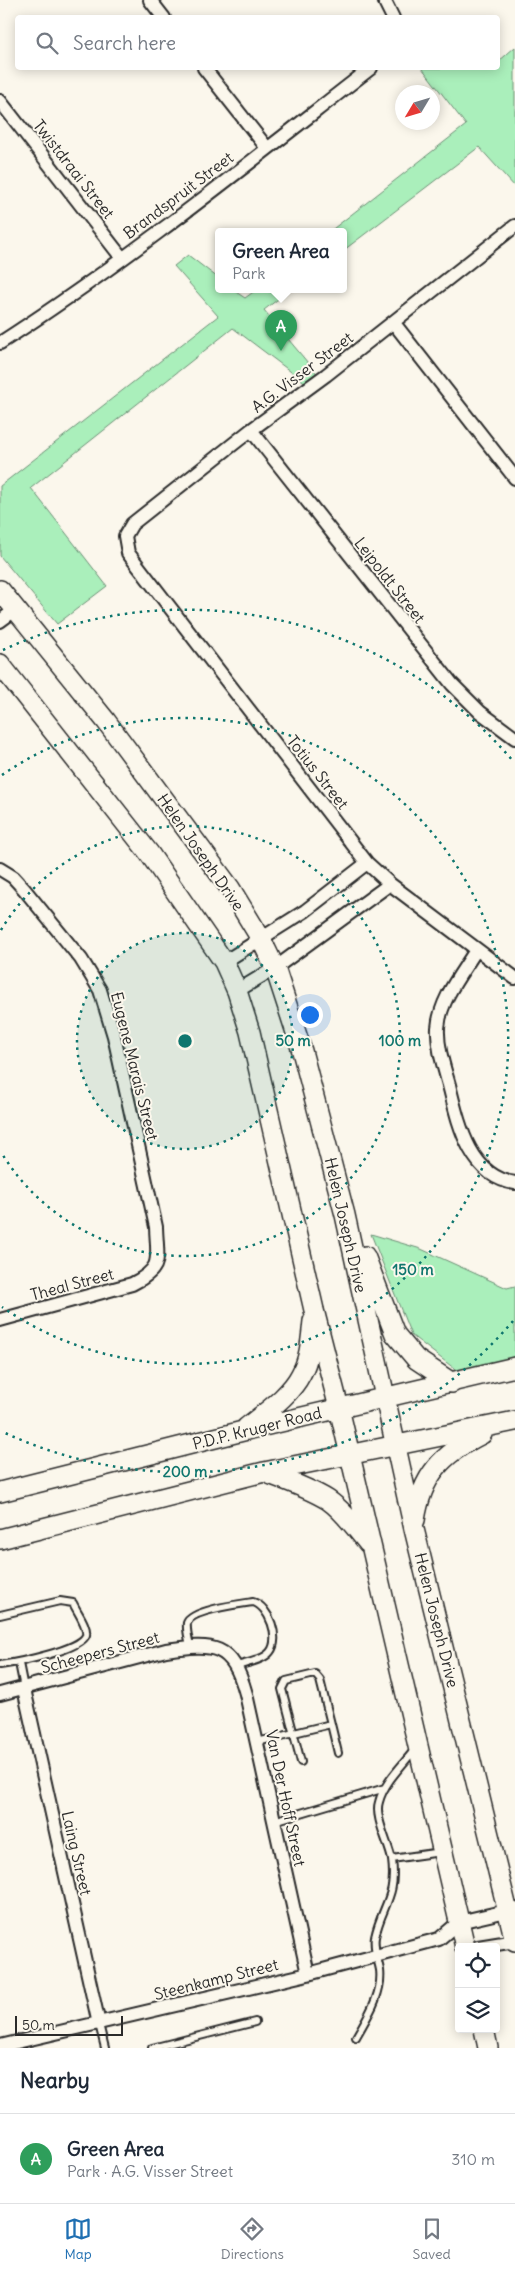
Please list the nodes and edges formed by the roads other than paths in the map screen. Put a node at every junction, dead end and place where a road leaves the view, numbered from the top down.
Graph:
1 (150, 0) edge
2 (384, 0) edge
3 (162, 15) edge
4 (392, 15) edge
5 (206, 70) edge
6 (368, 70) edge
7 (0, 102) edge
8 (267, 148) junction
9 (515, 226) edge
10 (122, 258) junction
11 (392, 322) junction
12 (0, 344) edge
13 (251, 430) junction
14 (515, 478) edge
15 (128, 553) joint
16 (0, 590) edge
17 (15, 610) junction
18 (0, 621) edge
19 (0, 664) edge
20 (515, 738) edge
21 (367, 863) junction
22 (0, 869) edge
23 (390, 884) junction
24 (261, 939) junction
25 (476, 950) junction
26 (224, 962) junction
27 (275, 968) junction
28 (515, 978) edge
29 (237, 990) junction
30 (515, 1184) edge
31 (345, 1215) junction
32 (150, 1274) joint
33 (314, 1310) junction
34 (0, 1320) edge
35 (515, 1367) edge
36 (452, 1383) junction
37 (385, 1399) junction
38 (339, 1408) junction
39 (515, 1421) edge
40 (496, 1426) junction
41 (243, 1431) junction
42 (396, 1446) junction
43 (349, 1455) junction
44 (264, 1472) junction
45 (0, 1492) edge
46 (414, 1528) junction
47 (0, 1539) edge
48 (371, 1546) junction
49 (0, 1614) edge
50 (190, 1646) junction
51 (19, 1663) junction
52 (0, 1665) edge
53 (237, 1666) junction
54 (24, 1689) junction
55 (0, 1694) edge
56 (331, 1724) junction
57 (292, 1734) junction
58 (257, 1742) junction
59 (417, 1746) junction
60 (338, 1753) dead end
61 (300, 1762) dead end
62 (385, 1788) junction
63 (274, 1821) junction
64 (442, 1851) junction
65 (392, 1859) junction
66 (512, 1909) edge
67 (459, 1922) junction
68 (439, 1939) junction
69 (515, 1941) edge
70 (464, 1943) edge
71 (500, 1943) edge
72 (455, 1945) edge
73 (375, 1956) junction
74 (308, 1974) junction
75 (255, 2022) dead end
76 (99, 2024) junction
77 (485, 2033) edge
78 (356, 2037) dead end
79 (6, 2046) edge
80 (105, 2048) edge
81 (152, 2048) edge
82 (488, 2048) edge

1 - 3 street
2 - 4 street
5 - 8 street
6 - 8 street, Brandspruit Street
7 - 10 street, Twistdraai Street
8 - 10 street, Brandspruit Street
9 - 11 street, A.G. Visser Street
10 - 12 street, Brandspruit Street
11 - 13 street, A.G. Visser Street
11 - 14 street
13 - 15 street, A.G. Visser Street
13 - 20 street, Leipoldt Street
15 - 21 street, Totius Street
16 - 17 street, Helen Joseph Drive
17 - 18 street
17 - 24 street, Helen Joseph Drive
19 - 26 street
21 - 23 street, Totius Street
21 - 24 street
22 - 32 street, Eugene Marais Street
23 - 25 street, Totius Street
23 - 27 street
24 - 26 street
24 - 27 street, Helen Joseph Drive
25 - 28 street, Totius Street
25 - 30 street
26 - 29 street
27 - 29 street
27 - 31 street, Helen Joseph Drive
29 - 33 street
31 - 36 street
31 - 37 street, Helen Joseph Drive
32 - 34 street, Theal Street
33 - 38 street
33 - 41 street
35 - 36 street, P.D.P. Kruger Road
36 - 37 street, P.D.P. Kruger Road
37 - 38 street, P.D.P. Kruger Road
37 - 42 street, Helen Joseph Drive
38 - 41 street, P.D.P. Kruger Road
38 - 43 street
39 - 40 street
40 - 42 street
40 - 46 street
41 - 45 street, P.D.P. Kruger Road
42 - 43 street
42 - 46 street, Helen Joseph Drive
43 - 44 street
43 - 48 street
44 - 47 street
44 - 48 street
46 - 66 street, Helen Joseph Drive
48 - 59 street
49 - 51 lane
50 - 53 street, Scheepers Street
50 - 53 lane
50 - 54 street, Scheepers Street
51 - 52 lane
51 - 54 lane
53 - 58 street, Van Der Hoff Street
54 - 55 street, Scheepers Street
54 - 76 street, Laing Street
56 - 57 lane
56 - 57 lane
56 - 60 lane
57 - 58 lane
57 - 61 lane
58 - 63 street, Van Der Hoff Street
59 - 62 lane
59 - 64 street
62 - 63 lane
62 - 65 lane
63 - 74 street, Van Der Hoff Street
64 - 65 lane
64 - 67 street
65 - 73 lane
66 - 67 street
66 - 69 street, Helen Joseph Drive
67 - 68 street, Steenkamp Street
67 - 70 street
68 - 72 street
68 - 73 street, Steenkamp Street
69 - 71 street
73 - 74 street, Steenkamp Street
73 - 78 lane
74 - 76 street, Steenkamp Street
75 - 81 lane
76 - 79 street, Steenkamp Street
76 - 80 lane
77 - 82 street

